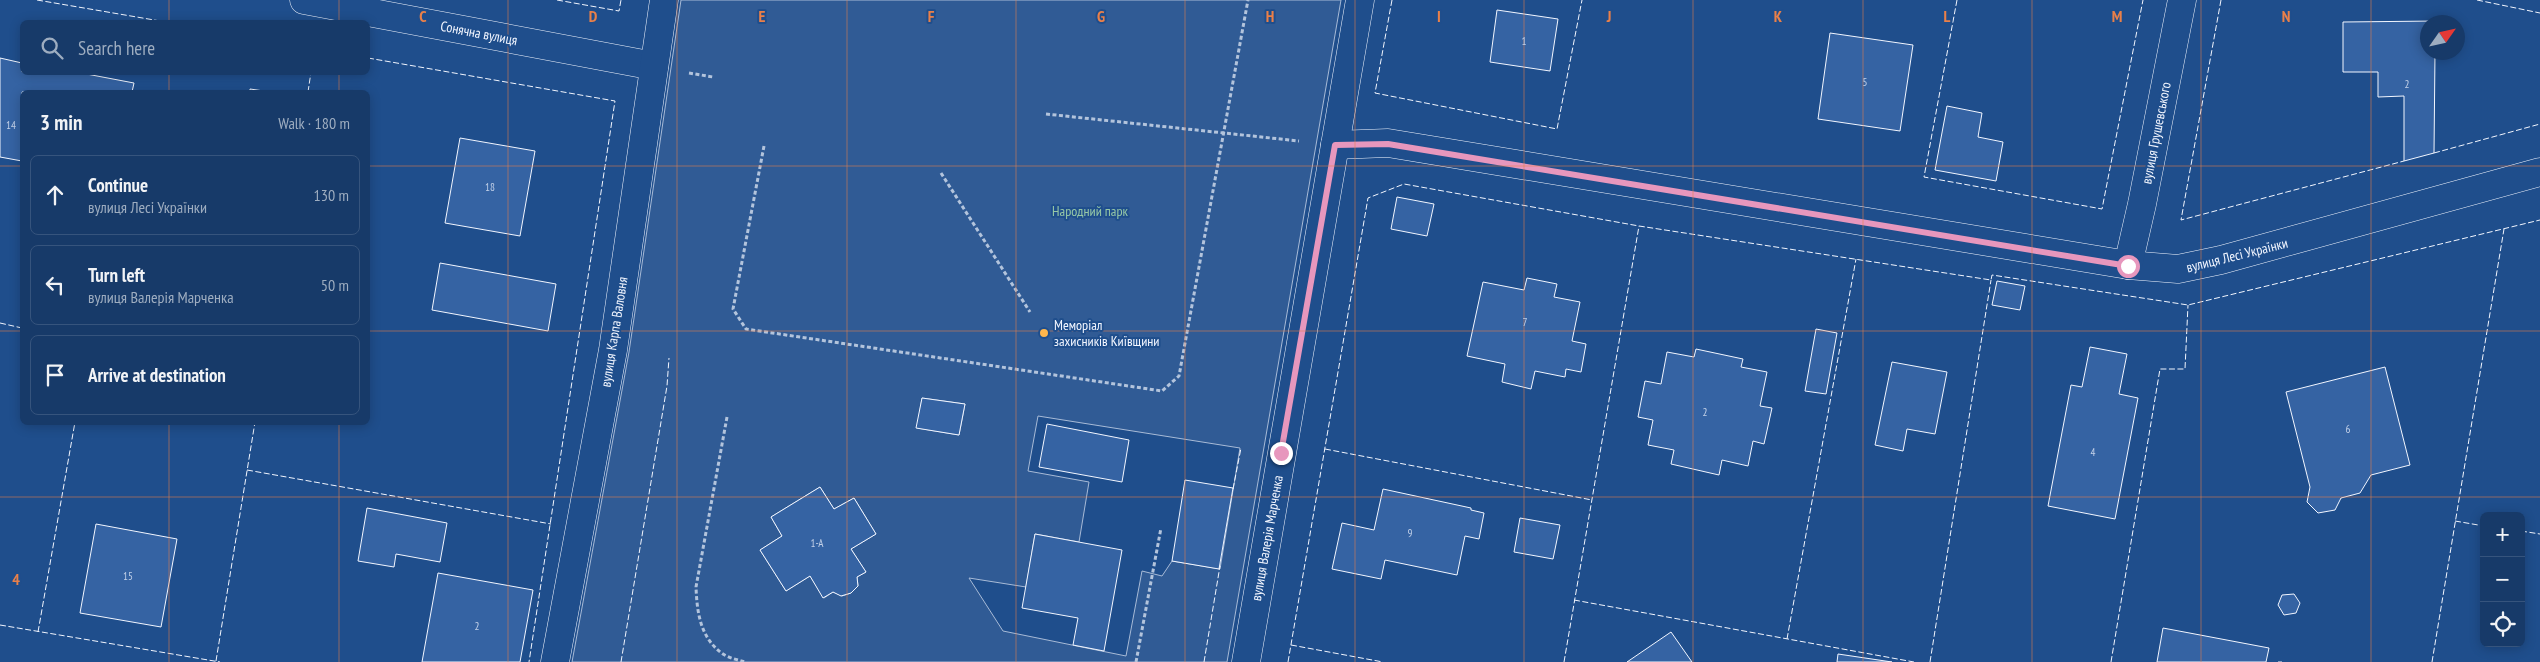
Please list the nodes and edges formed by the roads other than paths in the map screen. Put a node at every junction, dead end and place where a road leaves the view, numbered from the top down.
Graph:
1 (304, 0) edge
2 (664, 0) edge
3 (1360, 0) edge
4 (2182, 0) edge
5 (654, 66) junction
6 (1335, 145) junction
7 (2540, 172) edge
8 (2128, 266) junction
9 (555, 662) edge
10 (1246, 662) edge

1 - 5 street, Сонячна вулиця
2 - 5 street, вулиця Карпа Валовня
3 - 6 street, вулиця Валерія Марченка
4 - 8 street, вулиця Грушевського
5 - 9 street, вулиця Карпа Валовня
6 - 8 street, вулиця Лесі Українки
6 - 10 street, вулиця Валерія Марченка
7 - 8 street, вулиця Лесі Українки

